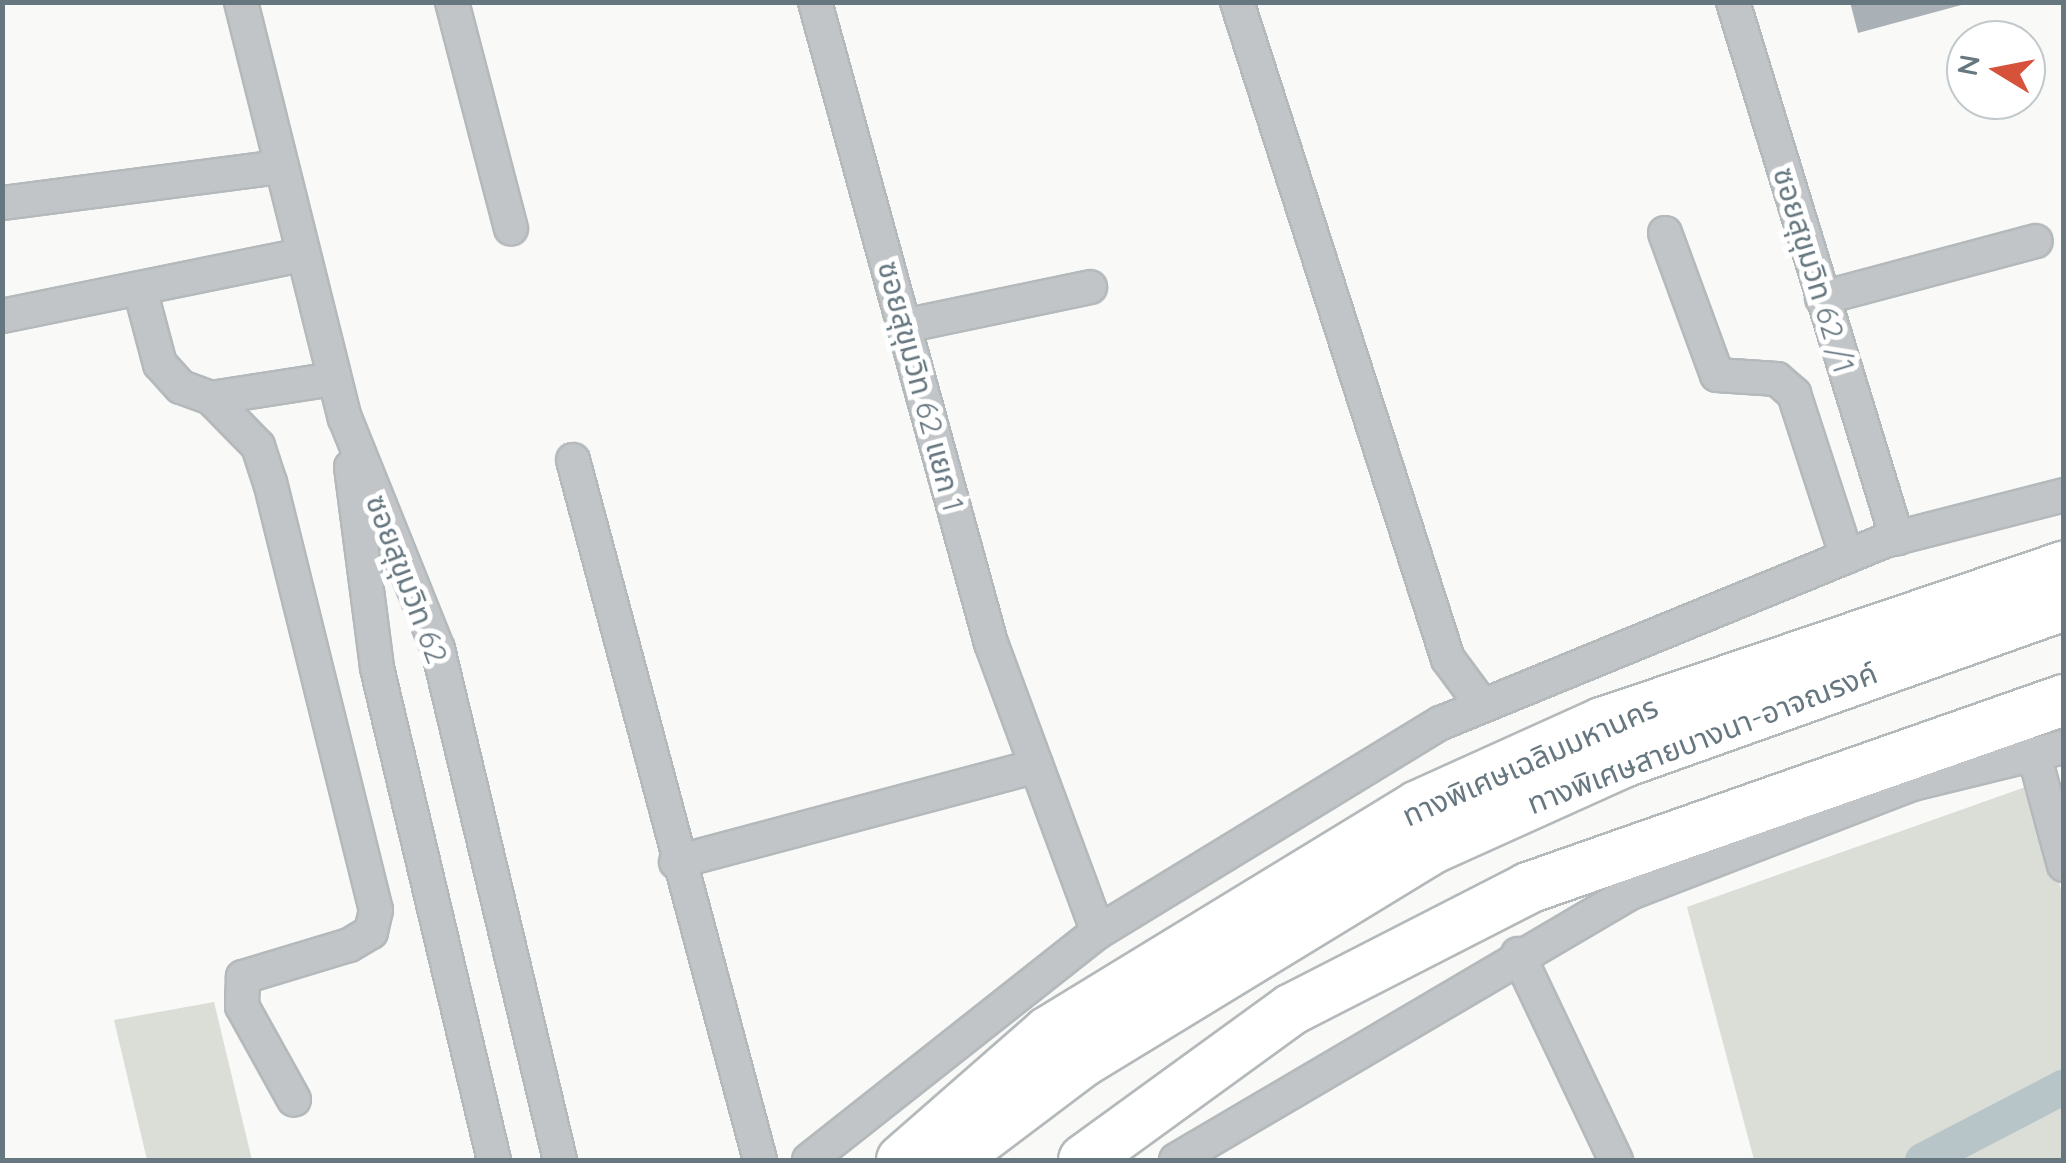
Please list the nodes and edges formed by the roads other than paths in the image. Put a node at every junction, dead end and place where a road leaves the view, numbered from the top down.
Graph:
1 (242, 2) edge
2 (452, 2) edge
3 (815, 2) edge
4 (1237, 2) edge
5 (1732, 2) edge
6 (280, 167) junction
7 (2, 203) edge
8 (511, 228) dead end
9 (1665, 233) dead end
10 (2036, 241) dead end
11 (301, 255) junction
12 (1090, 287) dead end
13 (140, 288) junction
14 (1822, 298) junction
15 (2, 316) edge
16 (904, 326) junction
17 (334, 379) junction
18 (211, 398) junction
19 (345, 418) junction
20 (573, 460) dead end
21 (2064, 496) edge
22 (1898, 538) junction
23 (1848, 557) junction
24 (2064, 567) edge
25 (2064, 606) edge
26 (2064, 631) edge
27 (2064, 700) edge
28 (1482, 705) junction
29 (2049, 750) edge
30 (1036, 766) junction
31 (676, 862) junction
32 (2064, 864) edge
33 (1098, 932) junction
34 (1518, 954) junction
35 (294, 1100) dead end
36 (494, 1160) edge
37 (560, 1160) edge
38 (760, 1160) edge
39 (809, 1160) edge
40 (902, 1160) edge
41 (952, 1160) edge
42 (1002, 1160) edge
43 (1084, 1160) edge
44 (1176, 1160) edge
45 (1616, 1160) edge

1 - 6 street, ซอยสุขุมวิท 62
2 - 8 street
3 - 16 street, ซอยสุขุมวิท 62 แยก 1
4 - 28 street
5 - 14 street, ซอยสุขุมวิท 62 /1
6 - 7 street
6 - 11 street, ซอยสุขุมวิท 62
9 - 23 street
10 - 14 street
11 - 13 street
11 - 17 street, ซอยสุขุมวิท 62
12 - 16 street
13 - 15 street
13 - 18 street
14 - 22 street, ซอยสุขุมวิท 62 /1
16 - 30 street, ซอยสุขุมวิท 62 แยก 1
17 - 18 street
17 - 19 street, ซอยสุขุมวิท 62
18 - 35 street
19 - 36 street
19 - 37 street, ซอยสุขุมวิท 62
20 - 31 street
21 - 22 street
22 - 23 street
23 - 28 street
24 - 40 highway, ทางพิเศษเฉลิมมหานคร
25 - 41 highway, ทางพิเศษสายบางนา-อาจณรงค์
26 - 42 highway, ทางพิเศษเฉลิมมหานคร
27 - 43 highway
28 - 33 street
29 - 32 street
29 - 34 street
30 - 31 street
30 - 33 street, ซอยสุขุมวิท 62 แยก 1
31 - 38 street
33 - 39 street
34 - 44 street
34 - 45 street

